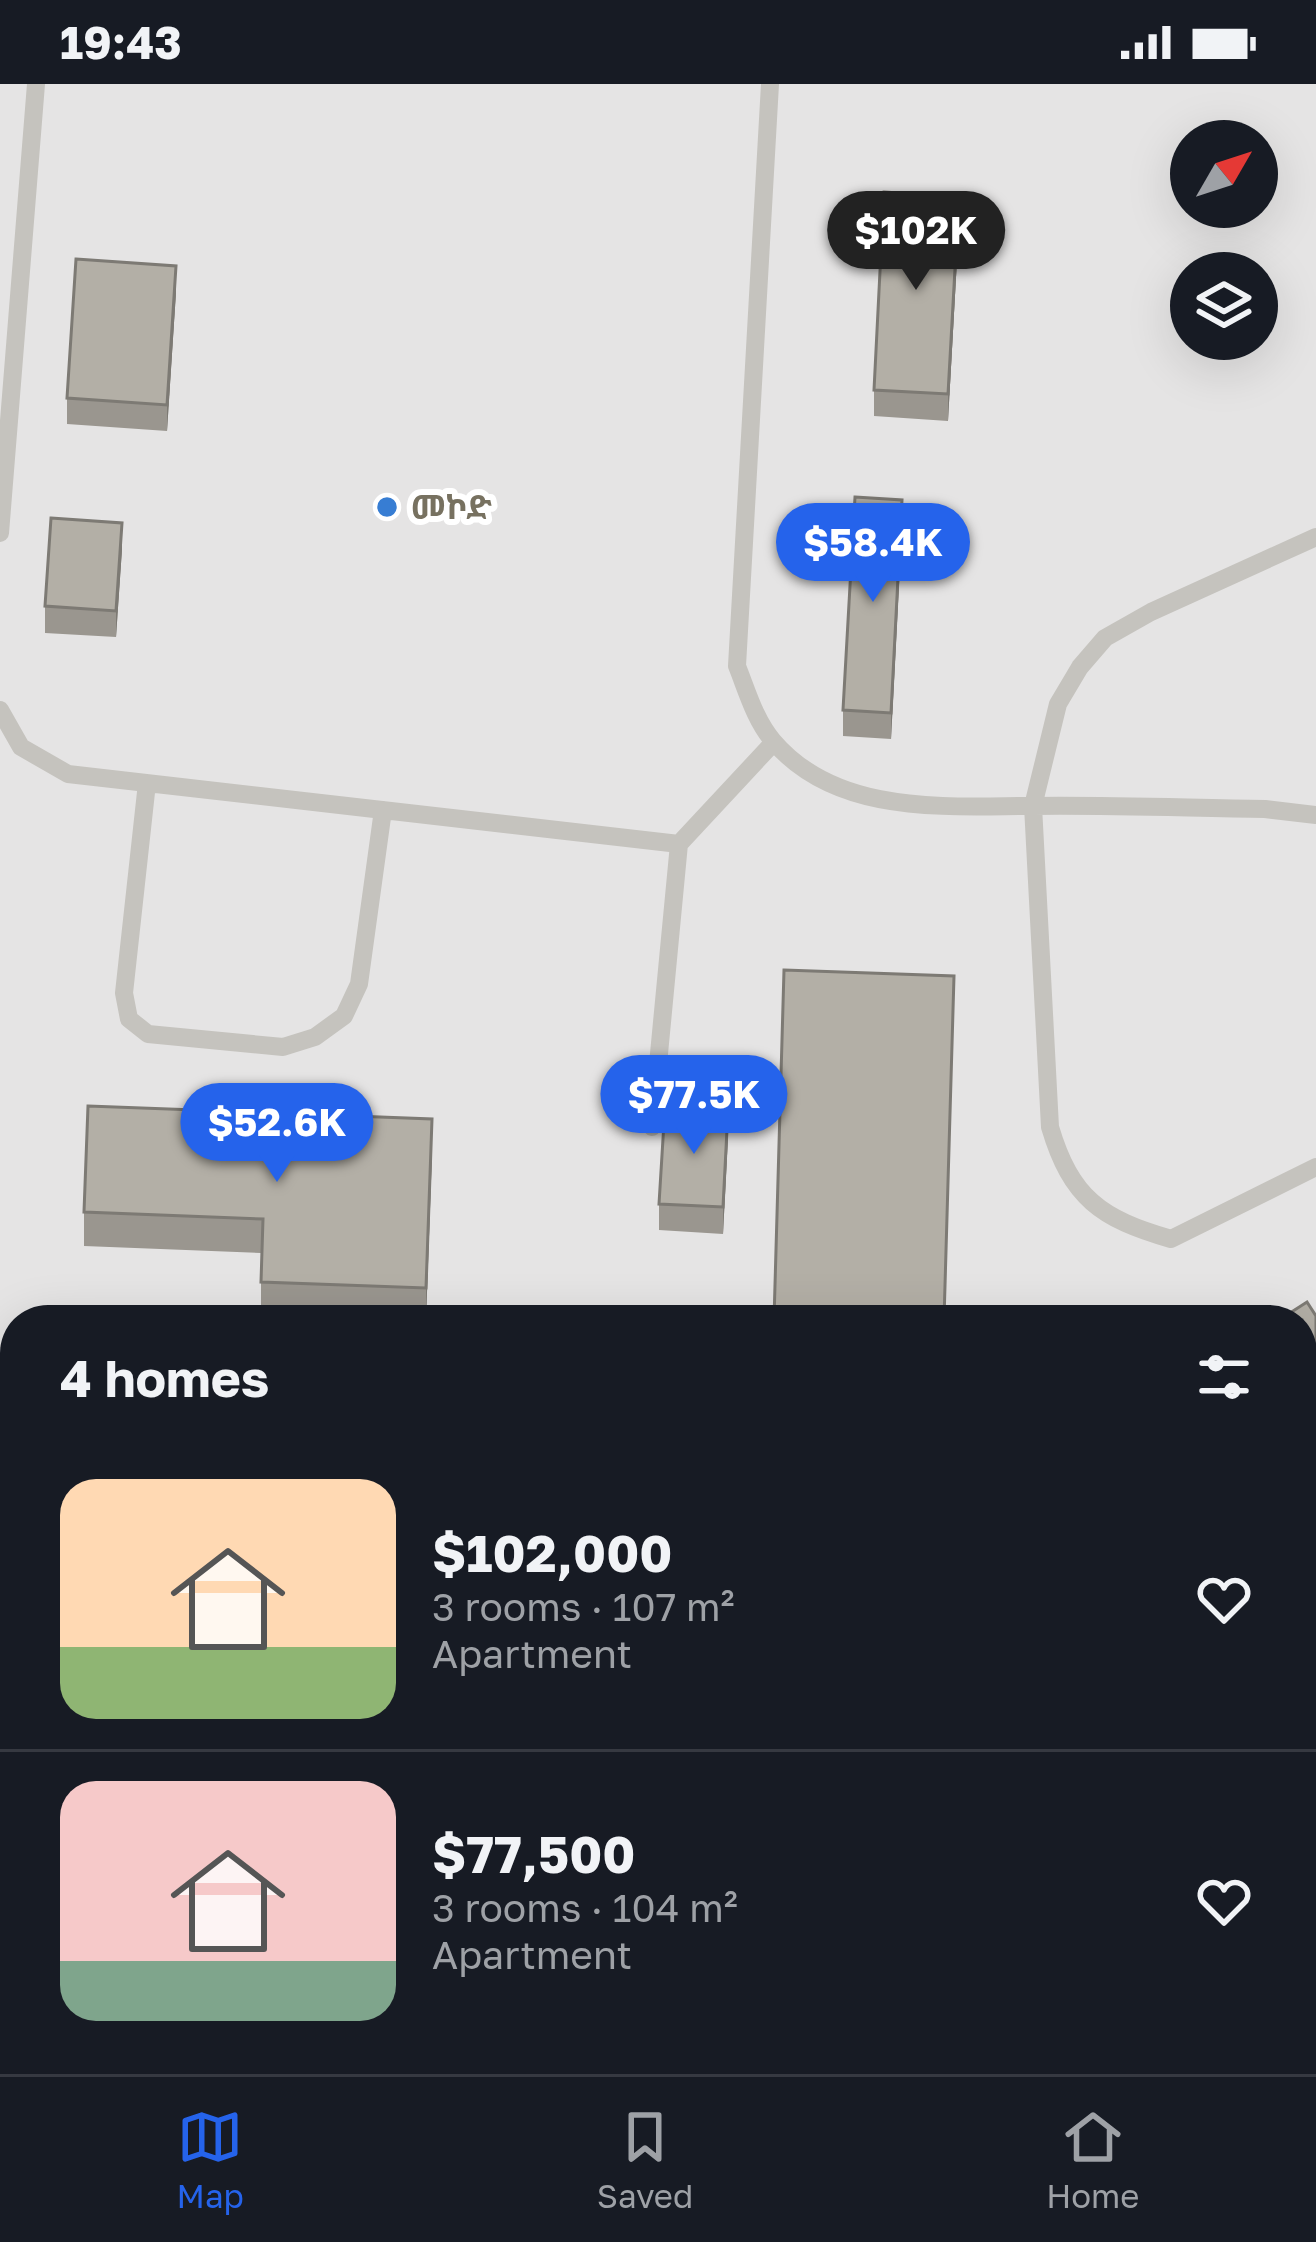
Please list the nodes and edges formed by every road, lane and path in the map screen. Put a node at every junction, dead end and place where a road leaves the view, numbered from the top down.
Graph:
1 (36, 84) edge
2 (770, 84) edge
3 (0, 533) edge
4 (1316, 537) edge
5 (0, 710) edge
6 (773, 742) junction
7 (147, 783) junction
8 (1033, 806) junction
9 (383, 810) junction
10 (1316, 815) edge
11 (679, 844) junction
12 (652, 1126) dead end
13 (1316, 1167) edge

1 - 3 lane
2 - 6 lane
4 - 8 lane
5 - 7 lane
6 - 8 lane
6 - 11 lane
7 - 9 lane
7 - 9 lane
8 - 10 lane
8 - 13 lane
9 - 11 lane
11 - 12 lane

